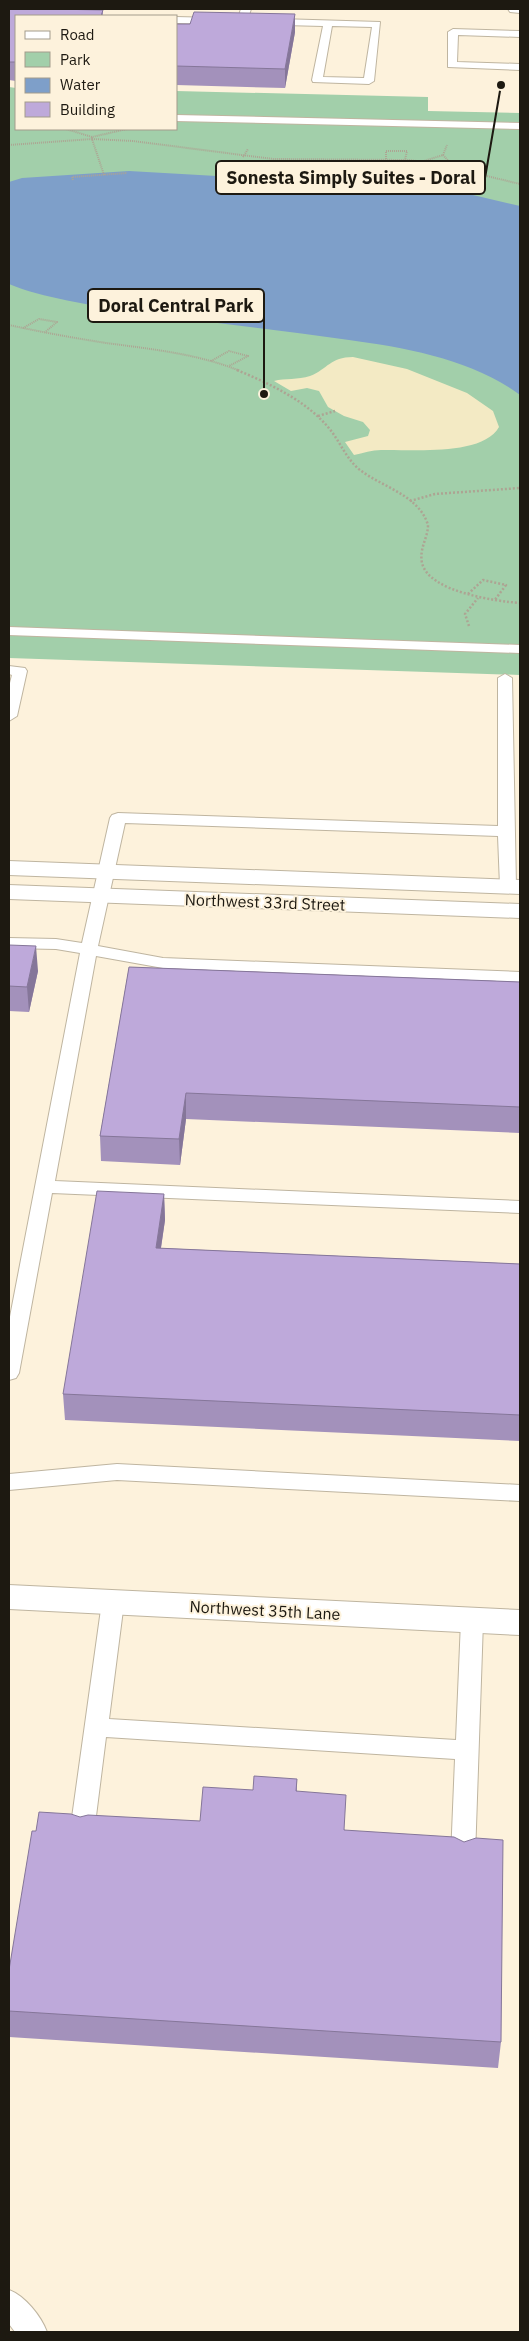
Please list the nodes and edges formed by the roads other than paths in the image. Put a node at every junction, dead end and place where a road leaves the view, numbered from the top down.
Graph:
1 (246, 9) edge
2 (515, 9) edge
3 (520, 9) edge
4 (178, 20) edge
5 (233, 21) junction
6 (328, 23) junction
7 (520, 34) edge
8 (520, 67) edge
9 (404, 110) dead end
10 (178, 118) edge
11 (403, 123) junction
12 (520, 126) edge
13 (9, 632) edge
14 (520, 649) edge
15 (9, 670) edge
16 (505, 678) dead end
17 (9, 716) edge
18 (506, 832) junction
19 (9, 868) edge
20 (106, 871) junction
21 (516, 891) edge
22 (9, 892) edge
23 (100, 896) junction
24 (436, 908) junction
25 (520, 911) edge
26 (9, 943) edge
27 (90, 950) junction
28 (520, 977) edge
29 (46, 1187) junction
30 (520, 1207) edge
31 (9, 1373) edge
32 (9, 1482) edge
33 (520, 1493) edge
34 (9, 1597) edge
35 (113, 1602) junction
36 (472, 1620) junction
37 (520, 1623) edge
38 (97, 1727) junction
39 (465, 1750) junction
40 (82, 1832) edge
41 (463, 1857) edge
42 (9, 2303) edge
43 (33, 2332) edge

1 - 5 lane
2 - 3 street
4 - 5 lane
5 - 6 lane
6 - 6 lane
7 - 8 lane
9 - 11 lane
10 - 11 lane
11 - 12 lane
13 - 14 lane
15 - 17 lane
16 - 18 lane
18 - 20 lane
18 - 21 lane
19 - 20 street, Northwest 33rd Street
20 - 21 street, Northwest 33rd Street
20 - 23 lane
21 - 24 street
22 - 23 street, Northwest 33rd Street
23 - 24 street, Northwest 33rd Street
23 - 27 lane
24 - 25 street, Northwest 33rd Street
26 - 27 lane
27 - 28 lane
27 - 29 lane
29 - 30 lane
29 - 31 lane
32 - 33 lane
34 - 35 street, Northwest 35th Lane
35 - 36 street, Northwest 35th Lane
35 - 38 lane
36 - 37 street, Northwest 35th Lane
36 - 39 lane
38 - 39 lane
38 - 40 lane
39 - 41 lane
42 - 43 lane

